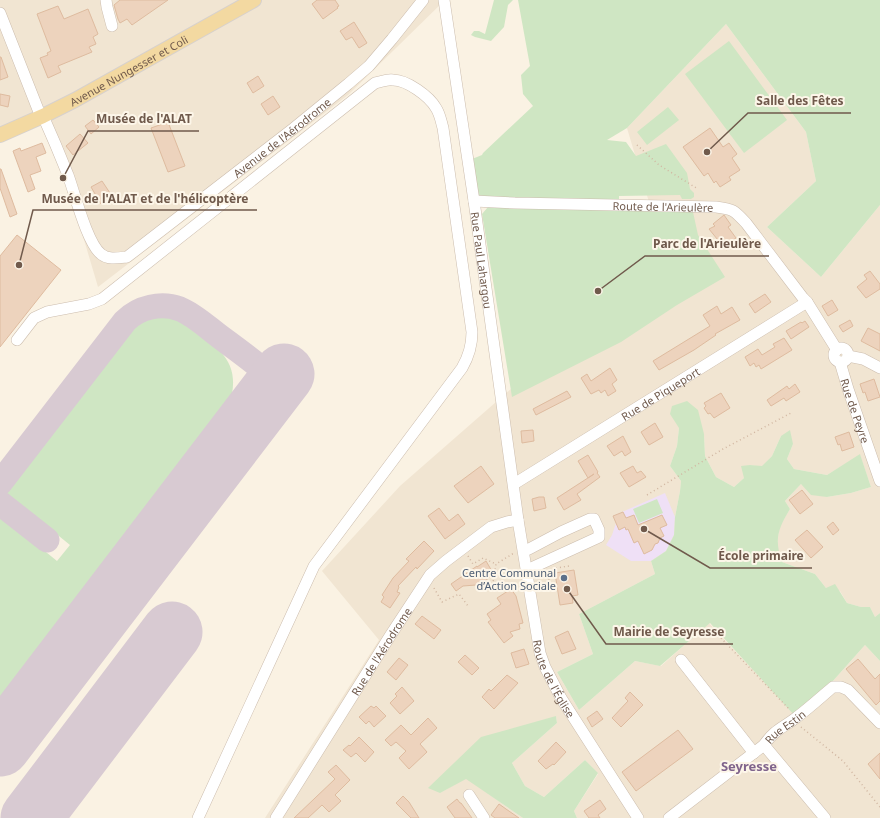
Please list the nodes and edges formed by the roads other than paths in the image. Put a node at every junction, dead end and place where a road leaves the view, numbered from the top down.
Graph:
1 (106, 0) edge
2 (254, 0) edge
3 (423, 0) edge
4 (444, 0) edge
5 (0, 13) edge
6 (112, 26) dead end
7 (43, 116) junction
8 (0, 135) edge
9 (474, 201) junction
10 (807, 302) junction
11 (17, 340) dead end
12 (844, 359) junction
13 (880, 368) edge
14 (880, 481) edge
15 (514, 484) junction
16 (518, 520) junction
17 (524, 550) junction
18 (527, 570) junction
19 (681, 660) dead end
20 (880, 723) edge
21 (764, 745) junction
22 (754, 753) junction
23 (469, 795) dead end
24 (198, 818) edge
25 (276, 818) edge
26 (484, 818) edge
27 (638, 818) edge
28 (669, 818) edge
29 (825, 818) edge

1 - 6 street
2 - 7 main road, Avenue Nungesser et Coli
3 - 7 street, Avenue de l'Aérodrome
4 - 9 street, Rue Paul Lahargou
5 - 7 street, Avenue de l'Aérodrome
7 - 8 main road, Avenue Nungesser et Coli
9 - 10 street, Route de l'Arieulère
9 - 15 street, Rue Paul Lahargou
10 - 12 street, Rue de Peyre
10 - 15 street, Rue de Piqueport
11 - 24 street
12 - 13 street
12 - 14 street, Rue de Peyre
15 - 16 street, Rue Paul Lahargou
16 - 17 street, Route de l'Église
16 - 25 street, Rue de l'Aérodrome
17 - 18 street, Route de l'Église
17 - 18 street
18 - 27 street, Route de l'Église
19 - 22 street
20 - 21 street, Rue Estin
21 - 22 street, Rue Estin
21 - 29 street
22 - 28 street, Rue Estin
23 - 26 street

